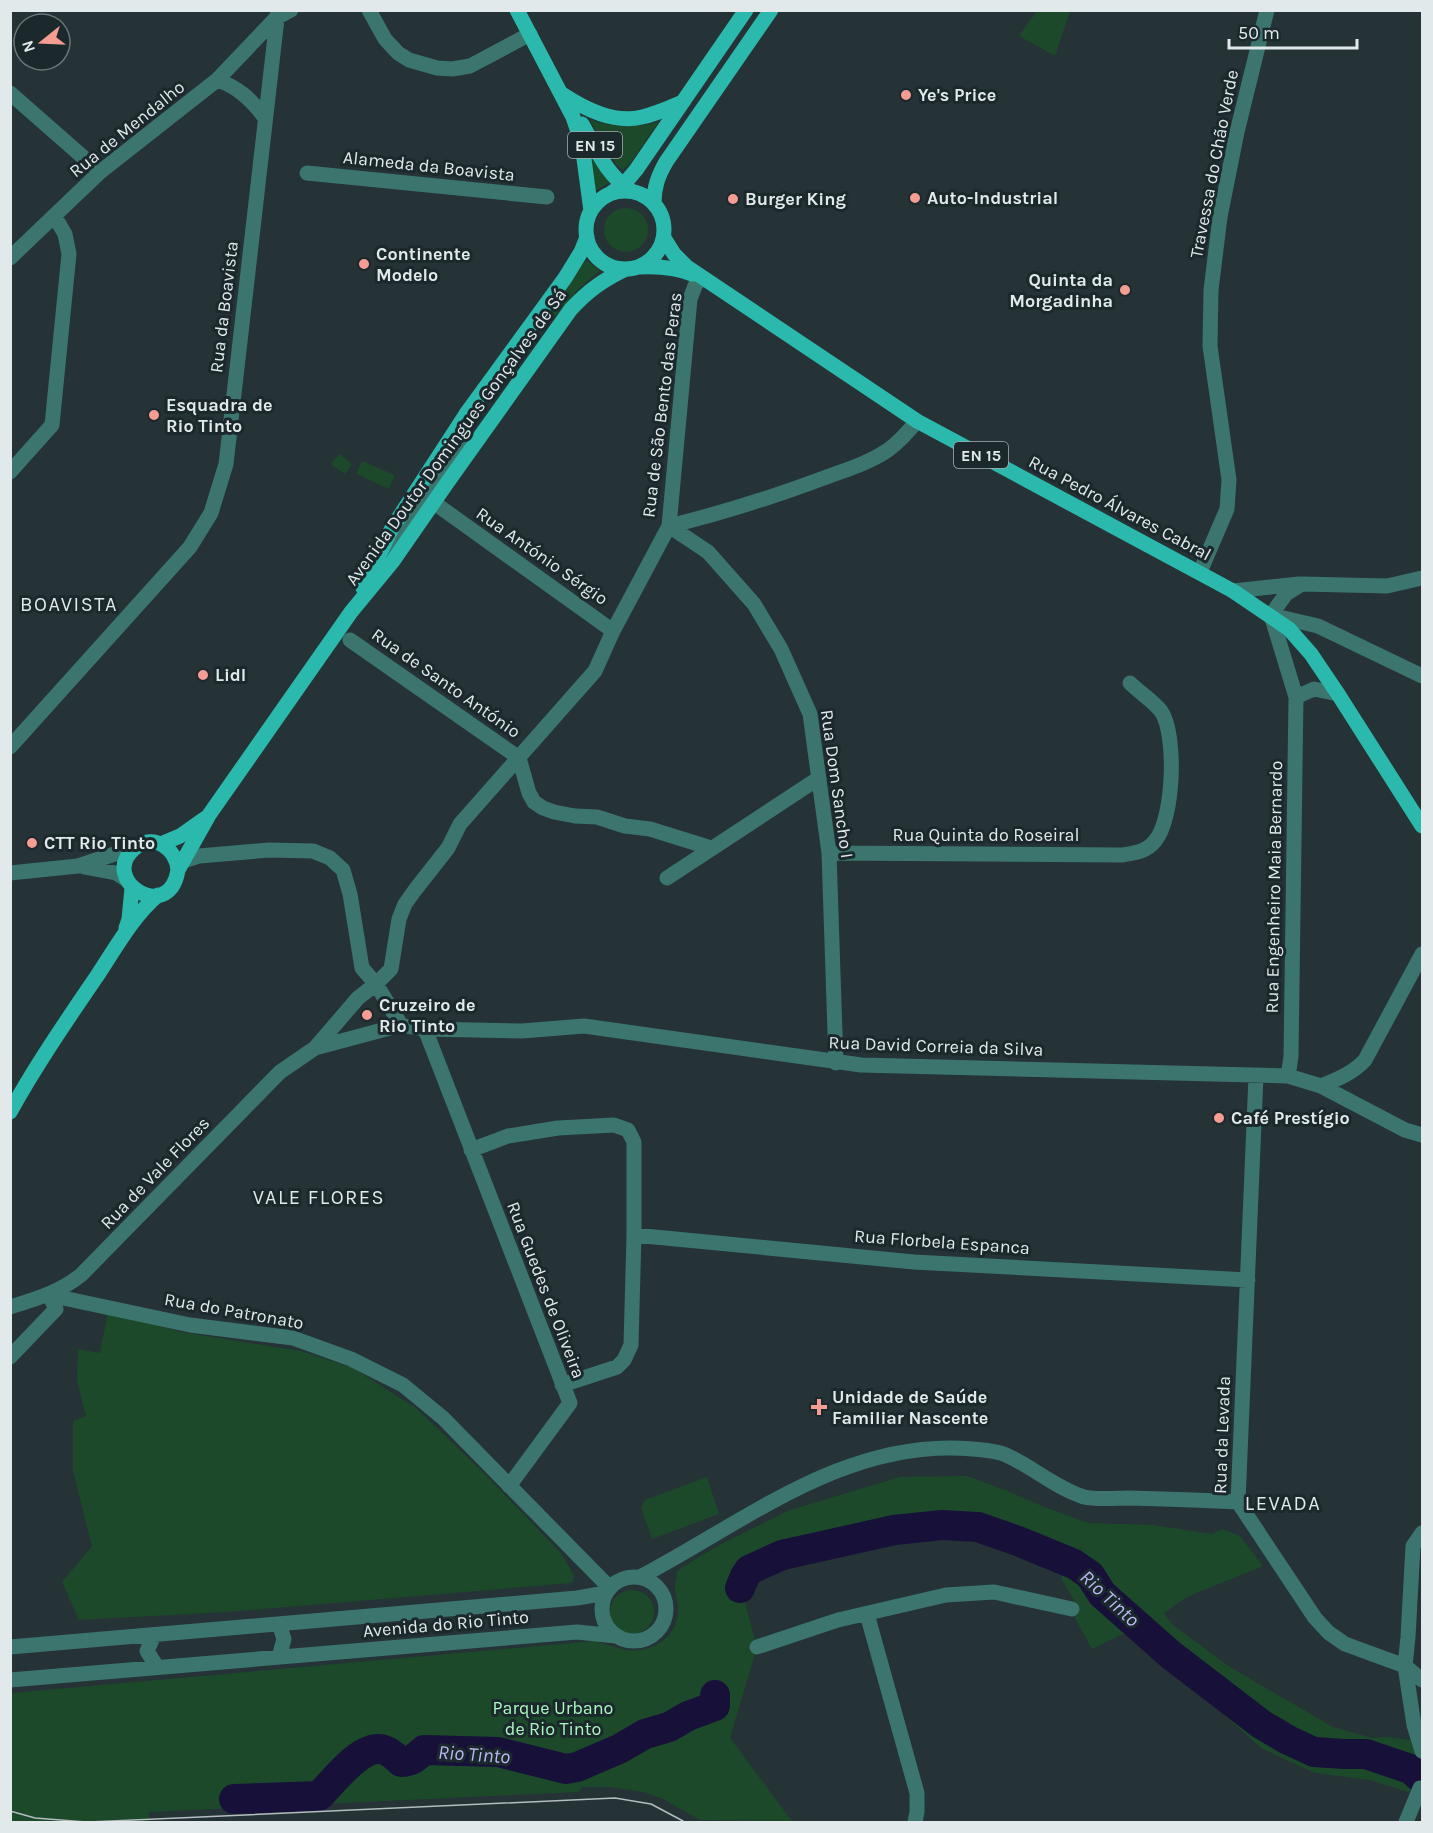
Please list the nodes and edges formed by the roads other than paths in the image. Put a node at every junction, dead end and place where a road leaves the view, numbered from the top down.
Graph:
1 (291, 10) edge
2 (362, 10) edge
3 (517, 10) edge
4 (746, 10) edge
5 (771, 10) edge
6 (1267, 10) edge
7 (277, 14) edge
8 (372, 16) edge
9 (530, 34) junction
10 (217, 80) junction
11 (10, 93) edge
12 (562, 94) junction
13 (684, 102) junction
14 (265, 118) junction
15 (99, 172) junction
16 (307, 173) dead end
17 (628, 188) junction
18 (547, 197) dead end
19 (654, 203) junction
20 (591, 211) junction
21 (55, 217) junction
22 (587, 237) junction
23 (664, 237) junction
24 (10, 258) edge
25 (632, 268) junction
26 (701, 277) junction
27 (466, 414) junction
28 (917, 421) junction
29 (10, 472) edge
30 (437, 497) junction
31 (448, 513) junction
32 (424, 516) junction
33 (669, 526) junction
34 (1200, 572) junction
35 (1422, 578) edge
36 (1302, 584) junction
37 (363, 587) junction
38 (1233, 591) junction
39 (351, 612) junction
40 (1271, 615) junction
41 (614, 631) junction
42 (350, 640) dead end
43 (1422, 676) edge
44 (1130, 683) dead end
45 (1338, 694) junction
46 (1296, 697) junction
47 (10, 747) edge
48 (519, 758) junction
49 (819, 777) junction
50 (209, 815) junction
51 (1422, 826) edge
52 (161, 844) junction
53 (136, 847) junction
54 (711, 848) junction
55 (829, 853) junction
56 (78, 866) junction
57 (181, 866) junction
58 (10, 873) edge
59 (667, 878) dead end
60 (130, 884) junction
61 (158, 895) junction
62 (122, 939) junction
63 (1422, 954) edge
64 (376, 984) junction
65 (401, 1025) junction
66 (425, 1029) junction
67 (315, 1048) junction
68 (836, 1063) junction
69 (1256, 1076) junction
70 (1288, 1077) junction
71 (1321, 1086) junction
72 (10, 1112) edge
73 (1422, 1135) edge
74 (471, 1150) junction
75 (634, 1235) junction
76 (1248, 1280) junction
77 (49, 1295) junction
78 (10, 1307) edge
79 (10, 1357) edge
80 (561, 1385) junction
81 (509, 1486) junction
82 (1238, 1502) junction
83 (1422, 1533) edge
84 (678, 1557) junction
85 (640, 1577) junction
86 (607, 1590) junction
87 (661, 1591) junction
88 (1072, 1609) dead end
89 (867, 1614) junction
90 (279, 1624) junction
91 (154, 1635) junction
92 (616, 1636) junction
93 (10, 1647) edge
94 (758, 1647) dead end
95 (279, 1657) junction
96 (1405, 1666) junction
97 (157, 1667) junction
98 (10, 1680) edge
99 (1422, 1680) edge
100 (1422, 1751) edge
101 (1420, 1788) dead end
102 (915, 1822) edge
103 (1406, 1822) edge

1 - 7 street, Rua de Mendalho
2 - 8 street
3 - 9 main road, EN 15
4 - 13 main road
5 - 19 main road
6 - 34 street, Travessa do Chão Verde
7 - 10 street, Rua de Mendalho
7 - 14 street, Rua da Boavista
8 - 9 street
9 - 12 main road, EN 15
10 - 14 street
10 - 15 street, Rua de Mendalho
11 - 15 street
12 - 13 main road
12 - 17 main road, EN 15
12 - 20 main road, EN 15
13 - 17 main road
14 - 47 street, Rua da Boavista
15 - 21 street, Rua de Mendalho
16 - 18 street, Alameda da Boavista
17 - 19 main road, EN 15
17 - 20 main road
19 - 23 main road, EN 15
20 - 22 main road, EN 15
21 - 24 street, Rua de Mendalho
21 - 29 street
22 - 25 main road, EN 15
22 - 27 main road, Avenida Doutor Domingues Gonçalves de Sá
23 - 25 main road
23 - 26 main road, Rua Pedro Álvares Cabral / EN 15
25 - 26 main road, Rua Pedro Álvares Cabral / EN 15
25 - 30 main road, Avenida Doutor Domingues Gonçalves de Sá
26 - 28 main road, Rua Pedro Álvares Cabral / EN 15
26 - 33 street, Rua de São Bento das Peras
27 - 30 street
27 - 37 main road, Avenida Doutor Domingues Gonçalves de Sá
28 - 33 street
28 - 34 main road, Rua Pedro Álvares Cabral / EN 15
30 - 31 street, Rua António Sérgio
30 - 32 main road, Avenida Doutor Domingues Gonçalves de Sá
30 - 37 street
31 - 32 street, Rua António Sérgio
31 - 41 street, Rua António Sérgio
32 - 39 main road, Avenida Doutor Domingues Gonçalves de Sá
33 - 41 street, Rua de São Bento das Peras
33 - 49 street, Rua Dom Sancho I
34 - 38 main road, Rua Pedro Álvares Cabral / EN 15
35 - 36 street
36 - 38 street
36 - 40 street
37 - 39 main road, Avenida Doutor Domingues Gonçalves de Sá
38 - 40 main road, Rua Pedro Álvares Cabral / EN 15
39 - 50 main road, Avenida Doutor Domingues Gonçalves de Sá
40 - 43 street
40 - 45 main road, Rua Pedro Álvares Cabral / EN 15
40 - 46 street, Rua Engenheiro Maia Bernardo
41 - 48 street, Rua de São Bento das Peras
42 - 48 street, Rua de Santo António
44 - 55 street, Rua Quinta do Roseiral
45 - 46 street
45 - 51 main road, Rua Pedro Álvares Cabral / EN 15
46 - 70 street, Rua Engenheiro Maia Bernardo
48 - 54 street
48 - 64 street, Rua de São Bento das Peras
49 - 54 street
49 - 55 street, Rua Dom Sancho I
50 - 52 main road, Avenida Doutor Domingues Gonçalves de Sá
50 - 57 main road, Avenida Doutor Domingues Gonçalves de Sá
52 - 53 main road, Avenida Doutor Domingues Gonçalves de Sá
52 - 57 main road
53 - 56 street
53 - 60 main road
54 - 59 street
55 - 68 street, Rua Dom Sancho I
56 - 58 street
56 - 60 street
57 - 61 main road, Avenida Doutor Domingues Gonçalves de Sá
57 - 64 street
60 - 61 main road
60 - 62 main road
61 - 62 main road, Avenida Doutor Domingues Gonçalves de Sá
62 - 72 main road, Avenida Doutor Domingues Gonçalves de Sá
63 - 71 street
64 - 65 street
64 - 67 street, Rua de São Bento das Peras
65 - 66 street, Rua David Correia da Silva
65 - 67 street
66 - 68 street, Rua David Correia da Silva
66 - 74 street, Rua Guedes de Oliveira
67 - 77 street, Rua de Vale Flores
68 - 69 street, Rua David Correia da Silva
69 - 70 street, Rua David Correia da Silva
69 - 76 street, Rua da Levada
70 - 71 street, Rua David Correia da Silva
71 - 73 street, Rua David Correia da Silva
74 - 75 street
74 - 80 street, Rua Guedes de Oliveira
75 - 76 street, Rua Florbela Espanca
75 - 80 street
76 - 82 street, Rua da Levada
77 - 78 street, Rua de Vale Flores
77 - 79 street
77 - 81 street, Rua do Patronato
80 - 81 street, Rua Guedes de Oliveira
81 - 86 street
82 - 84 street
82 - 96 street, Rua da Levada
83 - 96 street
84 - 85 street
84 - 87 street
85 - 86 street
85 - 87 street
86 - 90 street, Avenida do Rio Tinto
86 - 92 street
87 - 92 street
88 - 89 street
89 - 94 street
89 - 102 street
90 - 91 street, Avenida do Rio Tinto
90 - 95 street
91 - 93 street, Avenida do Rio Tinto
91 - 97 street
92 - 95 street, Avenida do Rio Tinto
95 - 97 street, Avenida do Rio Tinto
96 - 99 street, Rua da Levada
96 - 100 street
97 - 98 street, Avenida do Rio Tinto
101 - 103 street

